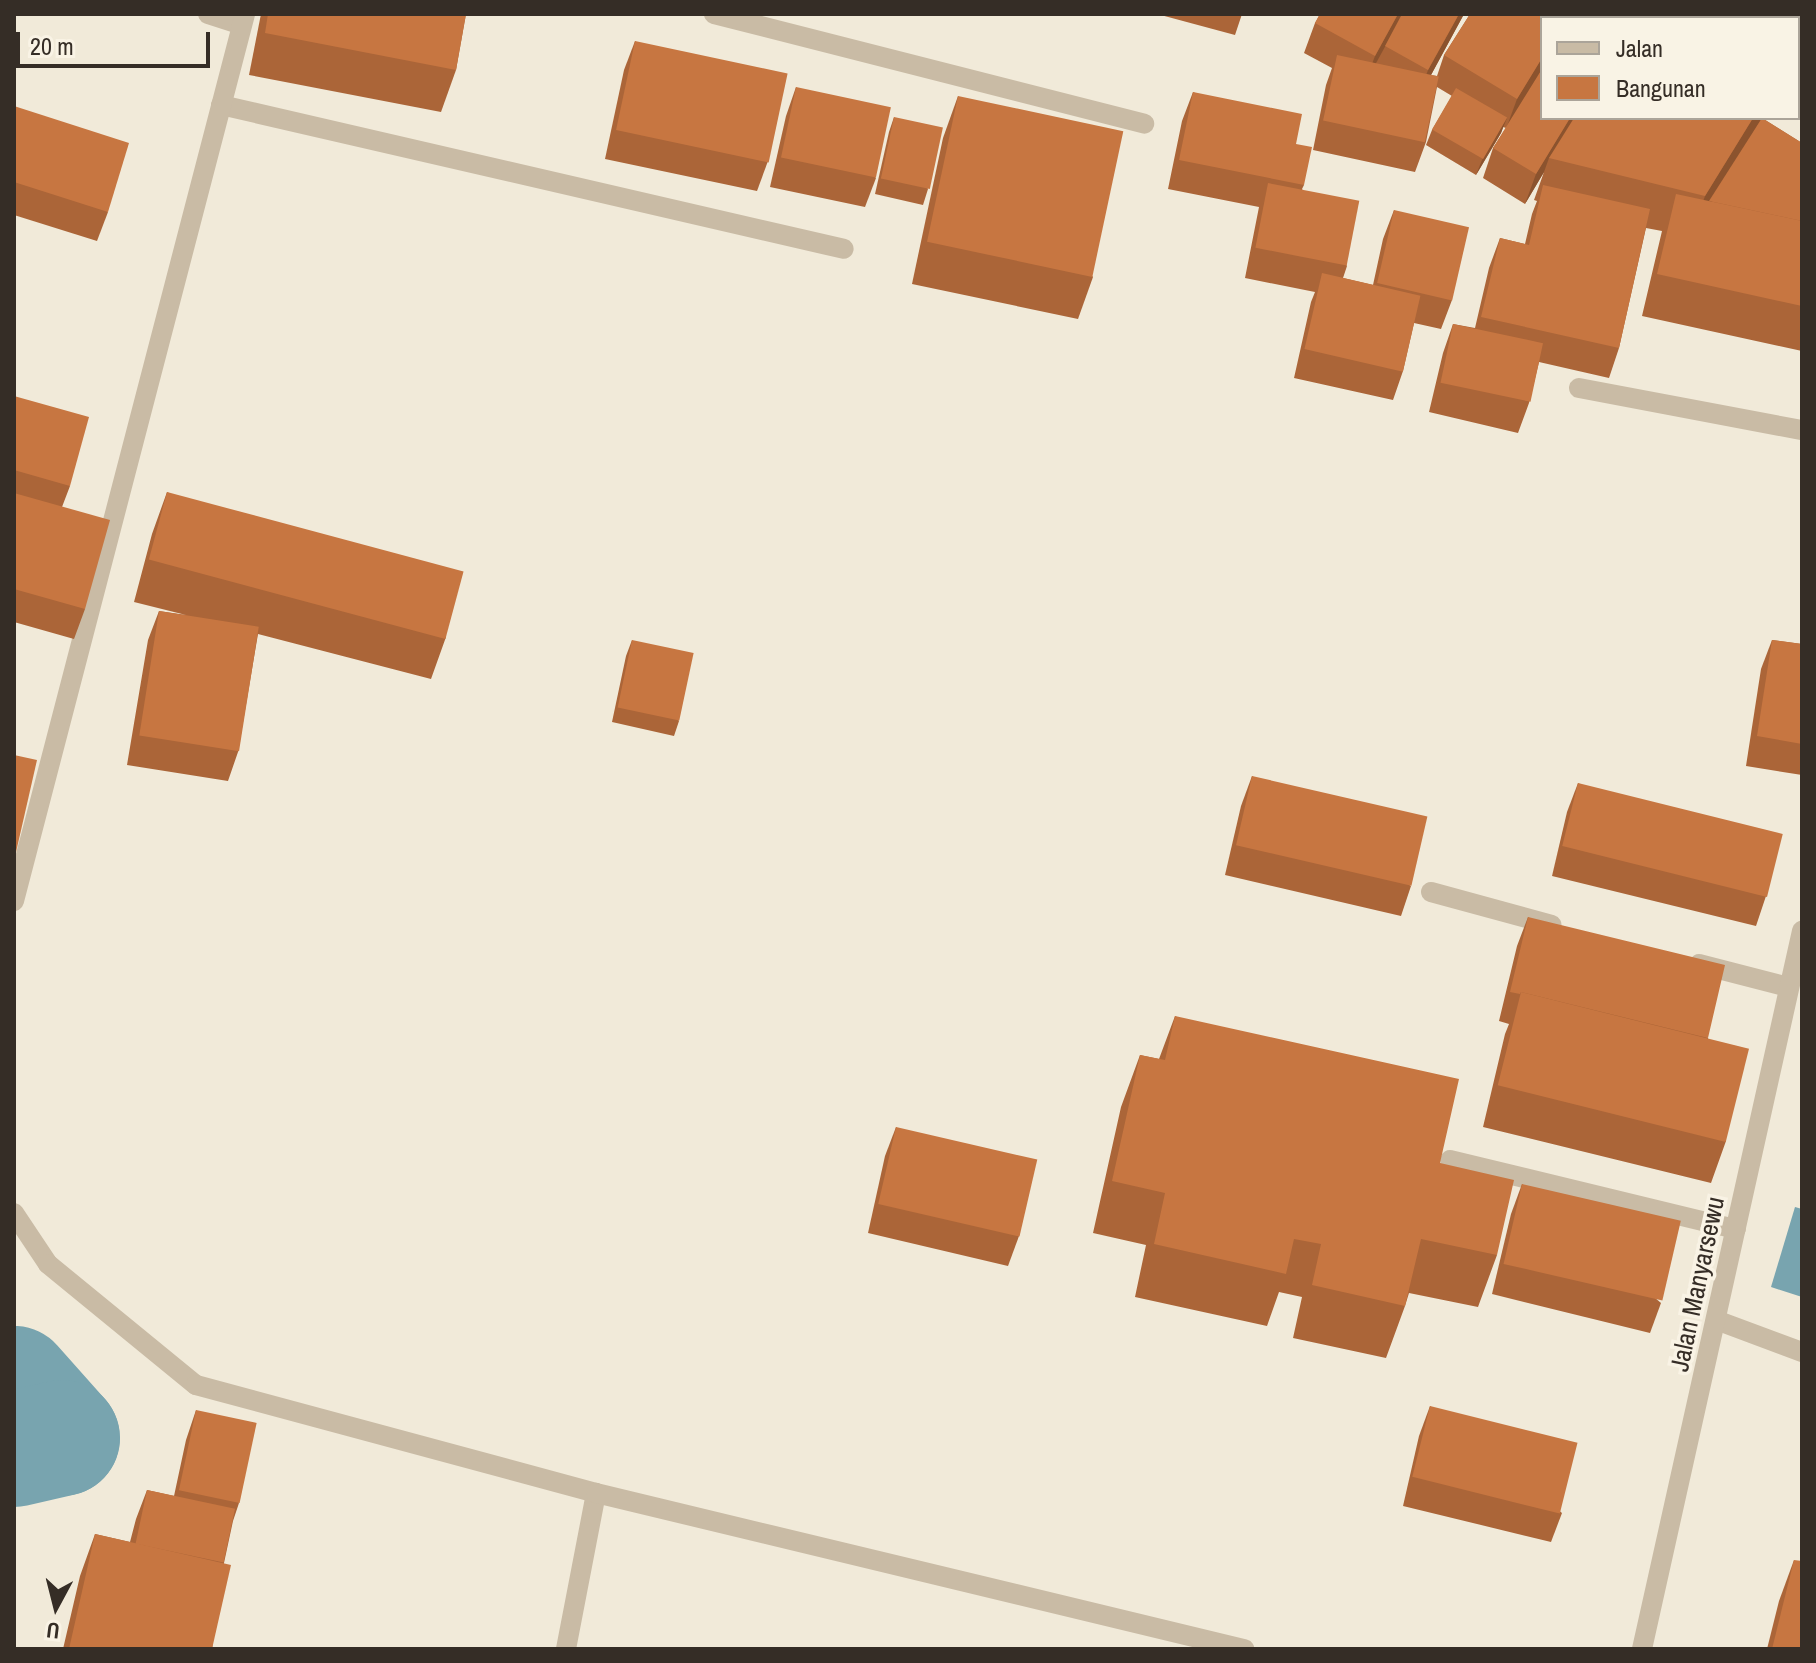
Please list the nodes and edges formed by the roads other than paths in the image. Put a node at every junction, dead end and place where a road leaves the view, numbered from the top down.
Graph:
1 (208, 14) edge
2 (714, 14) edge
3 (243, 20) edge
4 (221, 105) junction
5 (1144, 124) dead end
6 (844, 249) dead end
7 (1579, 388) dead end
8 (1802, 430) edge
9 (25, 762) edge
10 (48, 768) junction
11 (1431, 892) dead end
12 (14, 901) edge
13 (1802, 931) edge
14 (1580, 932) edge
15 (1684, 959) edge
16 (1788, 987) junction
17 (1450, 1160) edge
18 (14, 1213) edge
19 (1736, 1229) junction
20 (1716, 1320) junction
21 (1802, 1352) edge
22 (596, 1493) junction
23 (566, 1649) edge
24 (1244, 1649) edge
25 (1642, 1649) edge

1 - 3 street
2 - 5 street
3 - 4 street
4 - 6 street
4 - 10 street
7 - 8 street
9 - 10 street
10 - 12 street
11 - 14 street
13 - 16 street, Jalan Manyarsewu
15 - 16 street
16 - 19 street, Jalan Manyarsewu
17 - 19 street
18 - 22 street
19 - 20 street, Jalan Manyarsewu
20 - 21 street
20 - 25 street, Jalan Manyarsewu
22 - 23 street
22 - 24 street

